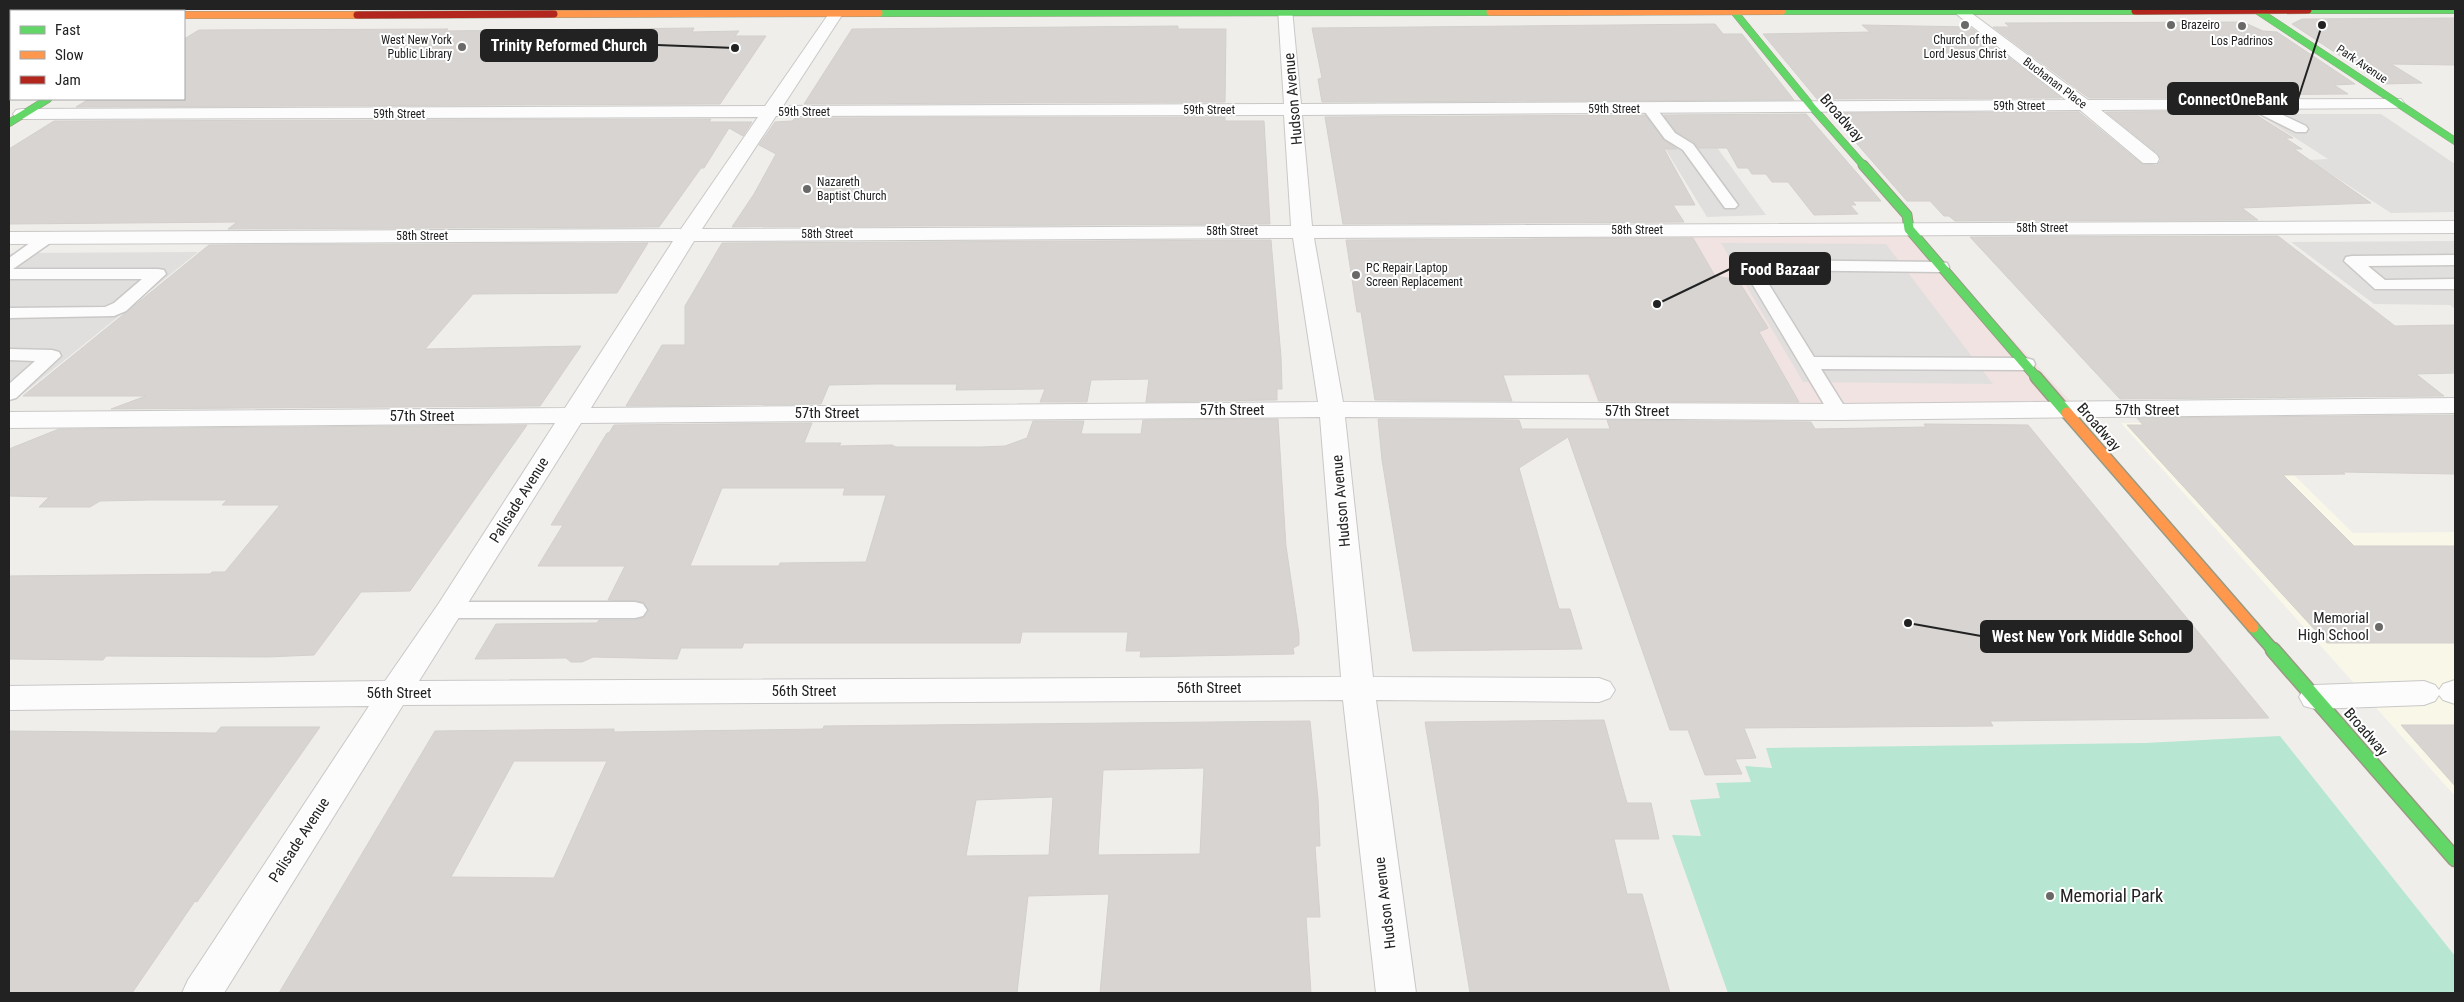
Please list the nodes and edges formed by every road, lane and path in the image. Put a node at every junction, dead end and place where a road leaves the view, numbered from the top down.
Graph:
1 (198, 9) edge
2 (2256, 9) edge
3 (1733, 10) edge
4 (1821, 10) edge
5 (1906, 10) edge
6 (1958, 10) edge
7 (2455, 10) edge
8 (617, 11) edge
9 (837, 11) edge
10 (1285, 11) edge
11 (1512, 11) edge
12 (406, 12) edge
13 (1065, 12) edge
14 (185, 16) edge
15 (46, 100) edge
16 (2395, 103) junction
17 (2251, 104) junction
18 (1812, 106) junction
19 (2085, 106) junction
20 (1649, 108) junction
21 (1294, 109) junction
22 (768, 113) junction
23 (16, 119) edge
24 (2301, 129) dead end
25 (2455, 141) edge
26 (2150, 159) dead end
27 (1730, 205) dead end
28 (2455, 227) edge
29 (1909, 229) junction
30 (1302, 231) junction
31 (686, 235) junction
32 (9, 238) edge
33 (47, 238) junction
34 (2455, 260) edge
35 (9, 265) edge
36 (1941, 267) junction
37 (9, 274) edge
38 (2455, 284) edge
39 (9, 313) edge
40 (9, 355) edge
41 (1808, 362) junction
42 (2026, 364) junction
43 (9, 394) edge
44 (2455, 406) edge
45 (1332, 410) junction
46 (2064, 410) junction
47 (1838, 412) junction
48 (572, 415) junction
49 (9, 420) edge
50 (450, 610) junction
51 (635, 610) dead end
52 (1358, 688) junction
53 (1600, 690) dead end
54 (394, 693) junction
55 (2444, 693) edge
56 (2315, 697) junction
57 (9, 698) edge
58 (2455, 859) edge
59 (202, 993) edge
60 (1396, 993) edge

1 - 14 street
2 - 6 street
2 - 7 street
2 - 16 street, Park Avenue
3 - 4 street
3 - 11 street
3 - 18 street, Broadway
4 - 5 street
5 - 6 street
6 - 19 street, Buchanan Place
8 - 9 street
8 - 12 street
9 - 13 street
9 - 22 street, Palisade Avenue
10 - 11 street
10 - 13 street
10 - 21 street, Hudson Avenue
12 - 14 street
15 - 23 street
16 - 17 street, 59th Street
16 - 25 street, Park Avenue
17 - 19 street, 59th Street
17 - 24 lane
18 - 19 street, 59th Street
18 - 20 street, 59th Street
18 - 29 street, Broadway
19 - 26 street, Buchanan Place
20 - 21 street, 59th Street
20 - 27 lane
21 - 22 street, 59th Street
21 - 30 street, Hudson Avenue
22 - 23 street, 59th Street
22 - 31 street, Palisade Avenue
28 - 29 street, 58th Street
29 - 30 street, 58th Street
29 - 36 street, Broadway
30 - 31 street, 58th Street
30 - 45 street, Hudson Avenue
31 - 33 street, 58th Street
31 - 48 street, Palisade Avenue
32 - 33 street, 58th Street
33 - 35 lane
34 - 38 lane
36 - 41 lane
36 - 42 street, Broadway
37 - 39 lane
40 - 43 lane
41 - 42 lane
41 - 47 lane
42 - 46 street, Broadway
44 - 46 street, 57th Street
45 - 47 street, 57th Street
45 - 48 street, 57th Street
45 - 52 street, Hudson Avenue
46 - 47 street, 57th Street
46 - 56 street, Broadway
48 - 49 street, 57th Street
48 - 50 street, Palisade Avenue
50 - 51 lane
50 - 54 street, Palisade Avenue
52 - 53 street, 56th Street
52 - 54 street, 56th Street
52 - 60 street, Hudson Avenue
54 - 57 street, 56th Street
54 - 59 street, Palisade Avenue
55 - 56 street
56 - 58 street, Broadway

